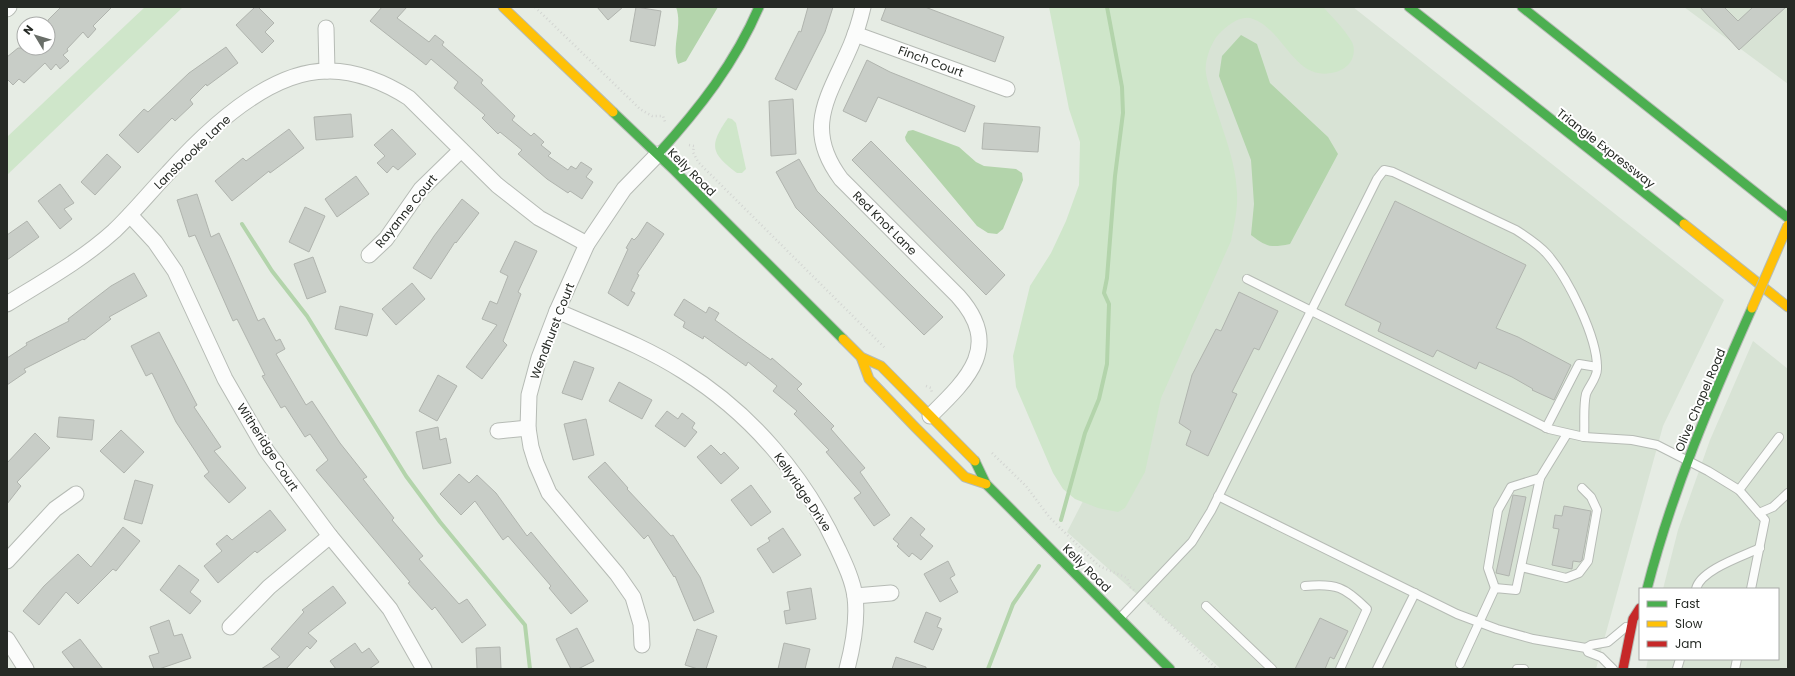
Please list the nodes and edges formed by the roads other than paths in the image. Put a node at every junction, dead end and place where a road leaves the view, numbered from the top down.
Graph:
1 (9, 7) edge
2 (503, 7) edge
3 (759, 7) edge
4 (863, 7) edge
5 (1409, 7) edge
6 (1522, 7) edge
7 (7, 9) edge
8 (326, 28) dead end
9 (855, 34) junction
10 (326, 71) junction
11 (1007, 89) dead end
12 (461, 150) junction
13 (658, 154) junction
14 (130, 215) junction
15 (1788, 218) edge
16 (1788, 225) edge
17 (587, 244) junction
18 (369, 255) dead end
19 (1247, 279) dead end
20 (7, 304) edge
21 (1788, 307) edge
22 (557, 311) junction
23 (1311, 311) junction
24 (861, 358) junction
25 (1597, 368) junction
26 (930, 416) junction
27 (528, 428) junction
28 (1546, 428) junction
29 (498, 431) dead end
30 (1567, 434) junction
31 (1584, 437) junction
32 (1779, 437) dead end
33 (1687, 460) junction
34 (1540, 478) junction
35 (986, 484) junction
36 (1582, 488) dead end
37 (1739, 490) junction
38 (1788, 493) edge
39 (76, 494) dead end
40 (1218, 496) junction
41 (1759, 513) junction
42 (330, 536) junction
43 (1760, 548) junction
44 (7, 560) edge
45 (1521, 567) junction
46 (1305, 586) dead end
47 (1494, 588) junction
48 (1647, 588) edge
49 (1696, 588) edge
50 (1751, 588) edge
51 (891, 593) dead end
52 (1415, 593) junction
53 (855, 596) junction
54 (1206, 606) dead end
55 (1639, 610) edge
56 (1119, 618) junction
57 (1633, 619) junction
58 (1478, 622) junction
59 (230, 627) dead end
60 (7, 639) edge
61 (642, 645) dead end
62 (1586, 648) junction
63 (1460, 664) dead end
64 (26, 669) edge
65 (424, 669) edge
66 (847, 669) edge
67 (1170, 669) edge
68 (1272, 669) edge
69 (1340, 669) edge
70 (1377, 669) edge
71 (1517, 669) edge
72 (1524, 669) edge
73 (1613, 669) edge
74 (1623, 669) edge

1 - 7 street
2 - 13 main road, Kelly Road
3 - 13 main road
4 - 9 street, Red Knot Lane
5 - 21 main road, Triangle Expressway
6 - 15 main road
8 - 10 street
9 - 11 street, Finch Court
9 - 26 street, Red Knot Lane
10 - 12 street, Lansbrooke Lane
10 - 14 street, Lansbrooke Lane
12 - 17 street, Lansbrooke Lane
12 - 18 street, Rayanne Court
13 - 17 street, Wendhurst Court
13 - 24 main road, Kelly Road
14 - 20 street, Lansbrooke Lane
14 - 42 street, Witheridge Court
16 - 33 main road, Olive Chapel Road, bridge
17 - 22 street, Wendhurst Court
19 - 23 lane
22 - 27 street, Wendhurst Court
22 - 53 street, Kellyridge Drive
23 - 25 lane
23 - 28 lane
23 - 40 lane
24 - 26 main road, Kelly Road
24 - 35 main road, Kelly Road
25 - 28 lane
25 - 31 lane
26 - 35 main road, Kelly Road
27 - 29 street
27 - 61 street, Wendhurst Court
28 - 30 lane
30 - 31 lane
30 - 34 lane
31 - 33 lane
32 - 37 lane
33 - 37 lane
33 - 48 main road, Olive Chapel Road
34 - 45 lane
34 - 47 lane
35 - 56 main road, Kelly Road
36 - 45 lane
37 - 41 lane
38 - 41 lane
39 - 44 street
40 - 52 lane
40 - 56 lane
41 - 43 lane
42 - 59 street
42 - 65 street, Witheridge Court
43 - 49 lane
43 - 50 lane
45 - 47 lane
46 - 69 lane
47 - 58 lane
51 - 53 street
52 - 58 lane
52 - 70 lane
53 - 66 street, Kellyridge Drive
54 - 68 lane
55 - 57 main road
56 - 67 main road, Kelly Road
57 - 62 lane
57 - 74 main road
58 - 62 lane
58 - 63 lane
60 - 64 street
62 - 73 lane
71 - 72 lane

